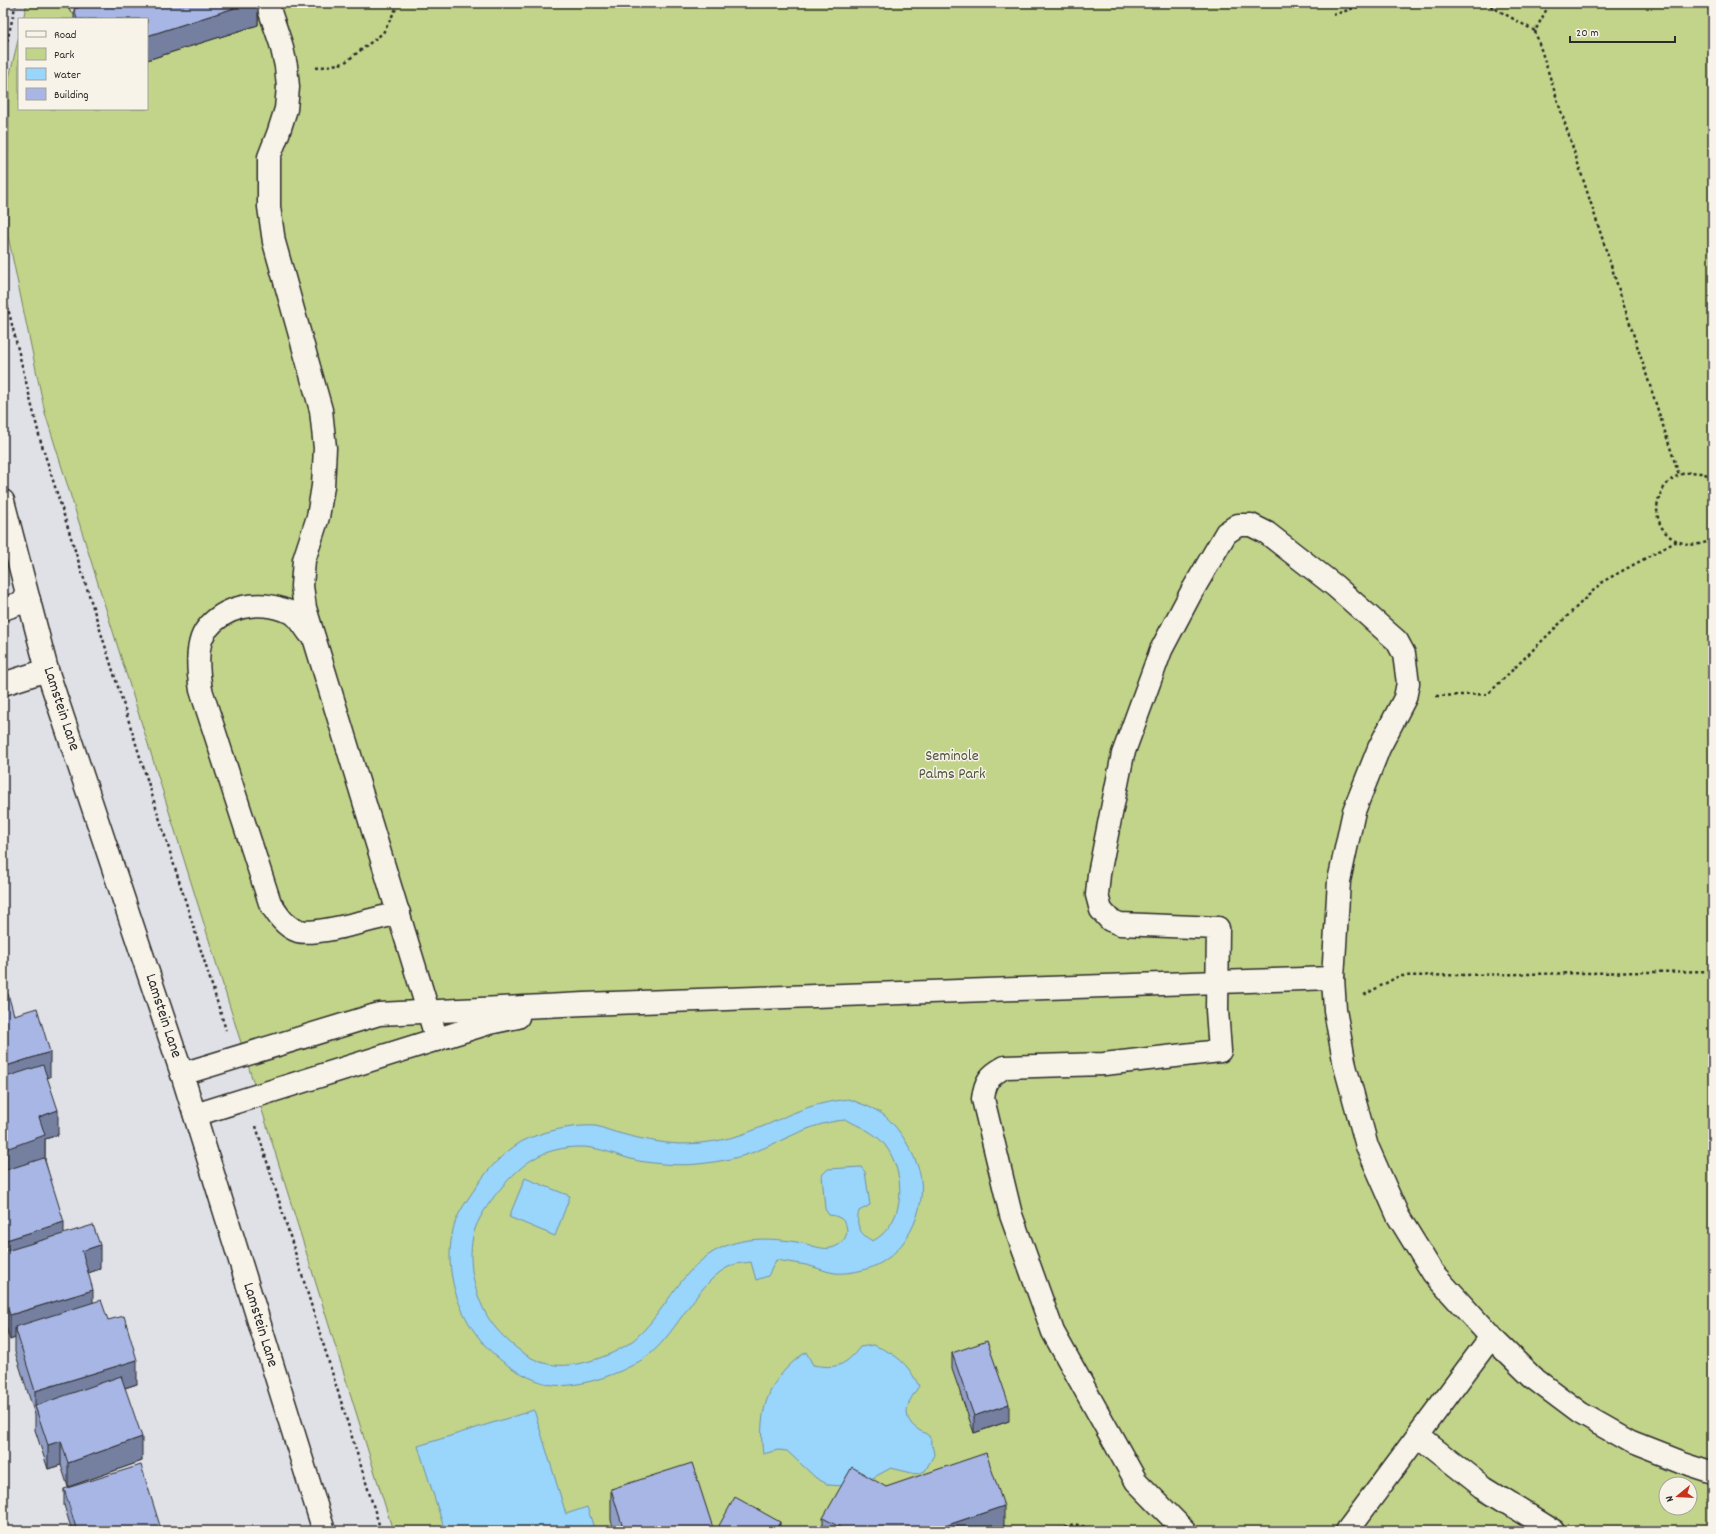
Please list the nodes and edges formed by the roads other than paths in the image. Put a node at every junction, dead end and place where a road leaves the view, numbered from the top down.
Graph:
1 (267, 3) edge
2 (3, 501) edge
3 (29, 600) junction
4 (3, 609) edge
5 (314, 638) junction
6 (47, 670) junction
7 (3, 684) edge
8 (399, 913) junction
9 (1333, 978) junction
10 (1217, 982) junction
11 (584, 1004) junction
12 (429, 1011) junction
13 (438, 1040) junction
14 (182, 1074) junction
15 (195, 1115) junction
16 (1491, 1337) junction
17 (1418, 1436) junction
18 (1713, 1472) edge
19 (324, 1531) edge
20 (1185, 1531) edge
21 (1347, 1531) edge
22 (1554, 1531) edge

1 - 5 street
2 - 3 street, Lamstein Lane
3 - 4 street
3 - 6 street, Lamstein Lane
5 - 8 street
5 - 8 street
6 - 7 street
6 - 14 street, Lamstein Lane
8 - 12 street
9 - 10 street
9 - 10 street
9 - 16 street
10 - 11 street
10 - 20 street
11 - 12 street
11 - 13 street
12 - 13 street
12 - 14 street
13 - 15 street
14 - 15 street, Lamstein Lane
15 - 19 street, Lamstein Lane
16 - 17 street
16 - 18 street
17 - 21 street
17 - 22 street

